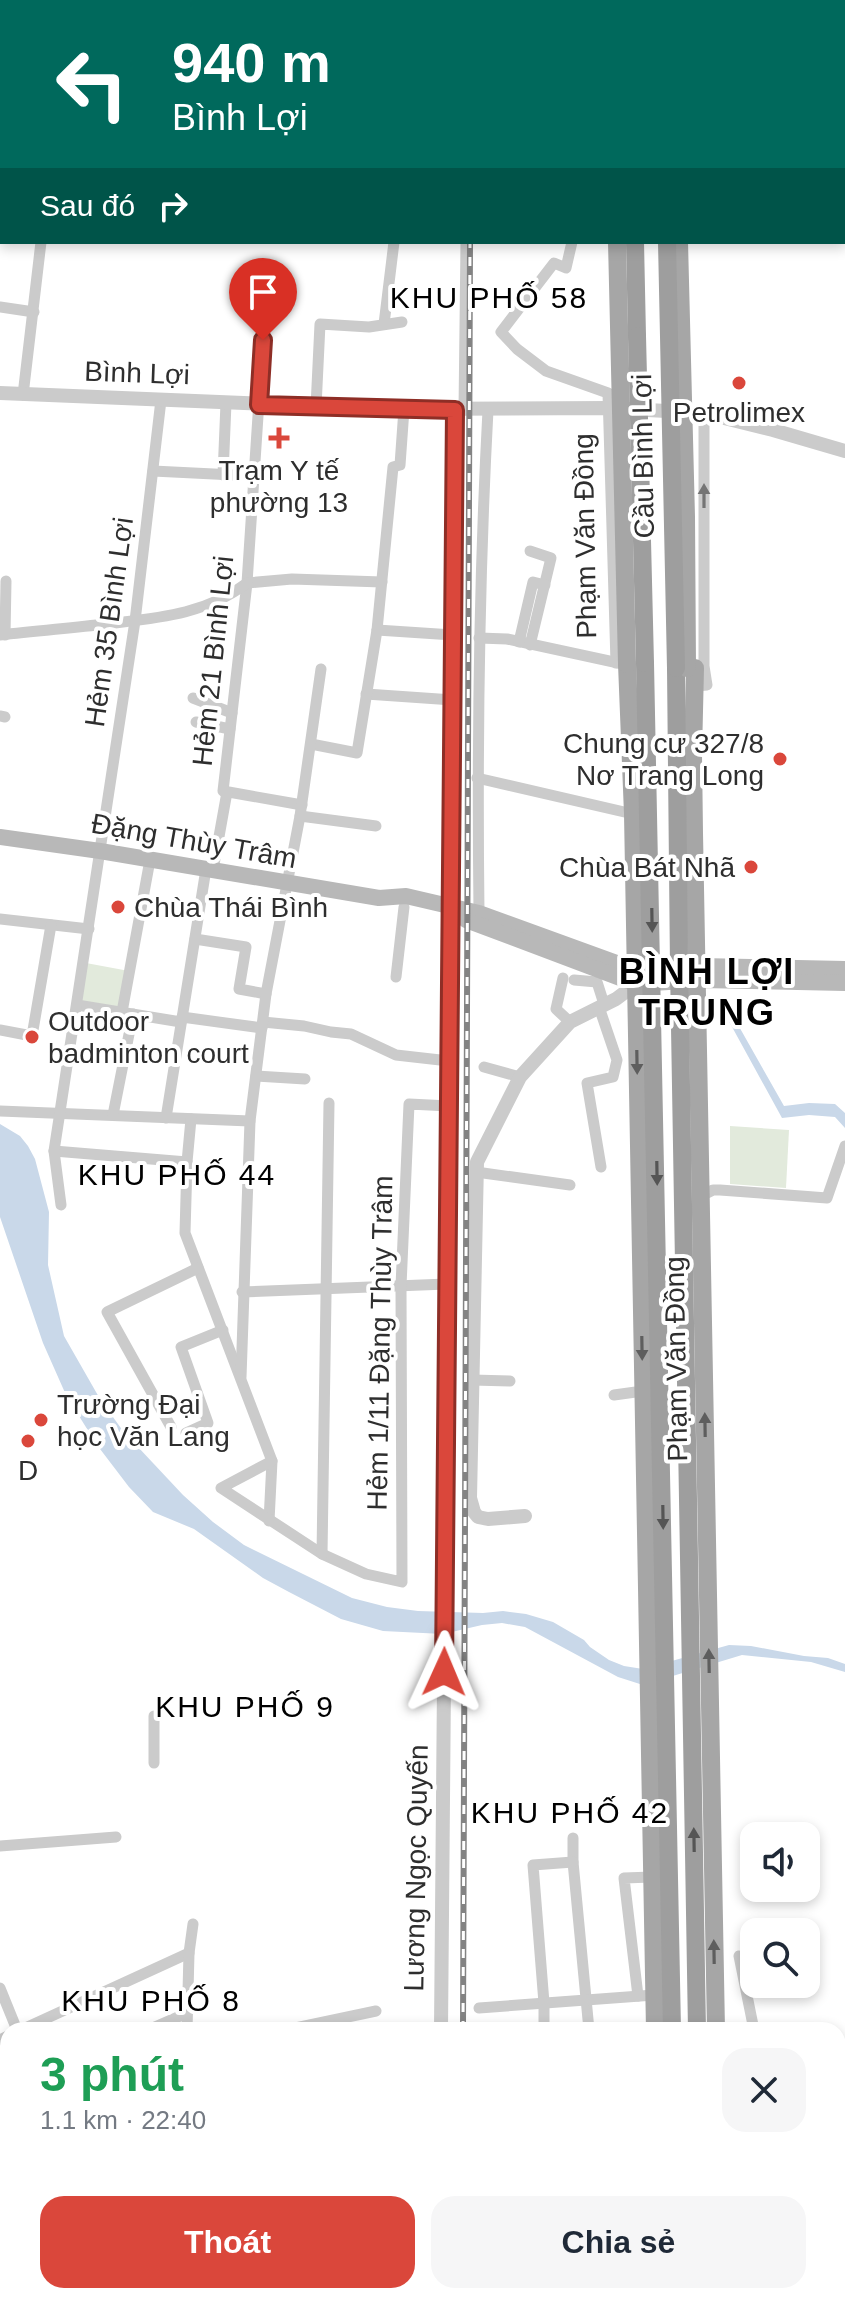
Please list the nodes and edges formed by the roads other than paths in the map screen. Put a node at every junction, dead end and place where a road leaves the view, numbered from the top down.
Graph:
1 (40, 244) edge
2 (394, 244) edge
3 (466, 244) edge
4 (572, 244) edge
5 (617, 244) edge
6 (626, 244) edge
7 (635, 244) edge
8 (667, 244) edge
9 (679, 244) edge
10 (686, 244) edge
11 (0, 307) edge
12 (34, 312) junction
13 (402, 322) dead end
14 (384, 324) junction
15 (263, 340) dead end
16 (0, 393) edge
17 (23, 395) junction
18 (161, 400) junction
19 (226, 403) junction
20 (259, 405) junction
21 (316, 407) junction
22 (610, 408) junction
23 (404, 409) junction
24 (460, 410) junction
25 (488, 410) junction
26 (704, 413) junction
27 (845, 451) edge
28 (153, 471) junction
29 (223, 475) junction
30 (254, 476) junction
31 (530, 551) dead end
32 (6, 581) dead end
33 (382, 582) junction
34 (247, 583) junction
35 (135, 621) junction
36 (377, 630) junction
37 (2, 635) edge
38 (453, 635) junction
39 (479, 638) junction
40 (524, 643) junction
41 (631, 664) junction
42 (321, 669) dead end
43 (692, 675) junction
44 (366, 694) junction
45 (193, 698) dead end
46 (453, 700) junction
47 (232, 713) junction
48 (196, 722) dead end
49 (230, 729) junction
50 (311, 744) junction
51 (477, 778) junction
52 (227, 792) junction
53 (301, 810) junction
54 (641, 815) junction
55 (376, 826) dead end
56 (0, 837) edge
57 (100, 851) junction
58 (150, 860) junction
59 (210, 870) junction
60 (288, 884) junction
61 (379, 898) junction
62 (404, 907) junction
63 (451, 912) junction
64 (479, 913) junction
65 (0, 919) edge
66 (51, 925) junction
67 (89, 929) junction
68 (195, 939) junction
69 (845, 969) edge
70 (688, 974) junction
71 (396, 977) dead end
72 (644, 977) junction
73 (845, 983) edge
74 (266, 994) junction
75 (77, 1005) junction
76 (601, 1005) junction
77 (127, 1013) junction
78 (182, 1019) junction
79 (570, 1022) junction
80 (262, 1025) junction
81 (0, 1030) edge
82 (449, 1061) junction
83 (484, 1067) dead end
84 (256, 1076) junction
85 (520, 1077) junction
86 (305, 1079) dead end
87 (329, 1103) dead end
88 (449, 1106) junction
89 (0, 1111) edge
90 (61, 1113) junction
91 (113, 1115) junction
92 (166, 1118) junction
93 (191, 1119) junction
94 (250, 1121) junction
95 (691, 1133) junction
96 (845, 1146) edge
97 (54, 1151) junction
98 (187, 1162) junction
99 (601, 1167) dead end
100 (476, 1172) junction
101 (570, 1185) dead end
102 (701, 1196) junction
103 (61, 1205) dead end
104 (198, 1268) junction
105 (447, 1284) junction
106 (401, 1286) junction
107 (326, 1289) junction
108 (242, 1292) junction
109 (223, 1330) junction
110 (241, 1377) junction
111 (472, 1380) junction
112 (510, 1381) dead end
113 (643, 1391) junction
114 (614, 1395) dead end
115 (171, 1427) dead end
116 (186, 1433) dead end
117 (272, 1461) junction
118 (525, 1516) dead end
119 (269, 1521) junction
120 (322, 1554) junction
121 (656, 1588) junction
122 (698, 1588) junction
123 (154, 1716) dead end
124 (701, 1736) junction
125 (154, 1763) dead end
126 (116, 1837) dead end
127 (573, 1838) dead end
128 (0, 1846) edge
129 (573, 1862) junction
130 (661, 1877) junction
131 (193, 1924) dead end
132 (189, 1953) junction
133 (739, 1956) dead end
134 (0, 1988) edge
135 (646, 1996) junction
136 (586, 2000) junction
137 (544, 2003) junction
138 (479, 2008) dead end
139 (376, 2011) dead end
140 (187, 2013) junction
141 (15, 2022) edge
142 (37, 2022) edge
143 (166, 2022) edge
144 (187, 2022) edge
145 (324, 2022) edge
146 (441, 2022) edge
147 (544, 2022) edge
148 (588, 2022) edge
149 (653, 2022) edge
150 (671, 2022) edge
151 (697, 2022) edge
152 (716, 2022) edge
153 (752, 2022) edge

1 - 12 street
2 - 14 street
3 - 24 street
4 - 22 street
5 - 41 main road, Cầu Bình Lợi, bridge
6 - 41 main road, Cầu Bình Lợi
7 - 41 highway, Cầu Bình Lợi, bridge
8 - 43 highway, Cầu Bình Lợi, bridge
9 - 43 main road, Cầu Bình Lợi, bridge
10 - 43 main road, Cầu Bình Lợi, bridge
11 - 12 street
12 - 17 street
13 - 14 street
14 - 21 street
15 - 20 street, Hẻm 21 Bình Lợi
16 - 17 street, Bình Lợi
17 - 18 street, Bình Lợi
18 - 19 street, Bình Lợi
18 - 28 street, Hẻm 35 Bình Lợi
19 - 20 street, Bình Lợi
19 - 29 street
20 - 21 street, Bình Lợi
20 - 30 street, Hẻm 21 Bình Lợi
21 - 23 street, Bình Lợi
22 - 25 street, Bình Lợi
22 - 26 street, Bình Lợi
22 - 41 street, Phạm Văn Đồng
23 - 24 street, Bình Lợi
23 - 33 street
24 - 25 street, Bình Lợi
24 - 38 street, Lương Ngọc Quyến
25 - 39 street
26 - 27 street, Bình Lợi
43 -> 26 street, Phạm Văn Đồng
28 - 29 street
28 - 35 street, Hẻm 35 Bình Lợi
29 - 30 street
30 - 34 street, Hẻm 21 Bình Lợi
31 - 40 street
32 - 37 street
33 - 34 street
33 - 36 street
34 - 35 street
34 - 47 street, Hẻm 21 Bình Lợi
35 - 37 street
35 - 57 street, Hẻm 35 Bình Lợi
36 - 38 street
36 - 44 street
38 - 46 street, Lương Ngọc Quyến
39 - 40 street
39 - 51 street
40 - 41 street
41 - 54 highway, Phạm Văn Đồng
42 - 50 street
43 - 70 main road, Phạm Văn Đồng
43 - 70 highway, Phạm Văn Đồng
44 - 46 street
44 - 50 street
45 - 47 street
46 - 63 street, Lương Ngọc Quyến
47 - 49 street, Hẻm 21 Bình Lợi
48 - 49 street
49 - 52 street, Hẻm 21 Bình Lợi
50 - 53 street
51 - 54 street
51 - 64 street
52 - 53 street
52 - 59 street, Hẻm 21 Bình Lợi
53 - 55 street
53 - 60 street
54 -> 72 highway, Phạm Văn Đồng
56 - 57 main road, Đặng Thùy Trâm
57 - 58 main road, Đặng Thùy Trâm
57 - 67 street, Hẻm 35 Bình Lợi
58 - 59 main road, Đặng Thùy Trâm
58 - 77 street
59 - 60 main road, Đặng Thùy Trâm
59 - 68 street, Hẻm 21 Bình Lợi
60 - 61 main road, Đặng Thùy Trâm
60 - 74 street
61 - 62 main road, Đặng Thùy Trâm
61 - 63 main road, Đặng Thùy Trâm
62 - 63 main road, Đặng Thùy Trâm
62 - 71 street
63 - 64 main road, Đặng Thùy Trâm
63 - 72 main road, Đặng Thùy Trâm
63 - 82 street, Lương Ngọc Quyến
64 - 72 main road, Đặng Thùy Trâm
65 - 66 street
66 - 67 street
66 - 81 street
67 - 75 street, Hẻm 35 Bình Lợi
68 - 74 street
68 - 78 street, Hẻm 21 Bình Lợi
69 - 70 main road
70 - 72 main road
70 - 73 main road
70 - 95 highway, Phạm Văn Đồng
72 - 76 street
72 -> 113 main road, Phạm Văn Đồng
72 -> 121 highway, Phạm Văn Đồng
74 - 80 street
75 - 77 street
75 - 90 street, Hẻm 35 Bình Lợi
76 - 79 street
76 - 79 street
76 - 99 street
77 - 78 street
77 - 91 street
78 - 80 street
78 - 92 street, Hẻm 21 Bình Lợi
79 - 85 street
80 - 82 street
80 - 84 street
82 - 88 street, Lương Ngọc Quyến
83 - 85 street
84 - 86 street
84 - 94 street
85 - 100 street
87 - 107 street, Hẻm 1/11 Đặng Thùy Trâm
88 - 105 street, Lương Ngọc Quyến
88 - 106 street, Hẻm 1/11 Đặng Thùy Trâm
89 - 90 street
90 - 91 street
90 - 97 street, Hẻm 35 Bình Lợi
91 - 92 street
92 - 93 street
93 - 94 street
93 - 98 street
94 - 108 street
95 - 102 main road, Phạm Văn Đồng
95 - 122 highway, Phạm Văn Đồng
96 - 102 street
97 - 98 street
97 - 103 street, Hẻm 35 Bình Lợi
98 - 104 street
100 - 101 street
100 - 111 street
122 -> 102 main road, Phạm Văn Đồng
104 - 109 street
104 - 115 street
105 - 106 street
105 - 146 street, Lương Ngọc Quyến
106 - 107 street
106 - 120 street, Hẻm 1/11 Đặng Thùy Trâm
107 - 108 street
107 - 120 street, Hẻm 1/11 Đặng Thùy Trâm
108 - 110 street
109 - 110 street
109 - 116 street
110 - 117 street
111 - 112 street
111 - 118 street
113 - 114 street
113 - 121 main road, Phạm Văn Đồng
117 - 119 street
117 - 119 street
119 - 120 street
121 - 130 highway, Phạm Văn Đồng
124 -> 122 highway, Phạm Văn Đồng
123 - 125 street
151 -> 124 highway, Phạm Văn Đồng
152 -> 124 main road, Phạm Văn Đồng
126 - 128 street
127 - 129 street
129 - 136 street
129 - 137 street
130 - 135 main road, Phạm Văn Đồng
130 - 135 street, Phạm Văn Đồng
130 - 150 highway, Phạm Văn Đồng
131 - 132 street
132 - 140 street
132 - 142 street
133 - 153 street
134 - 141 street
135 - 136 street
135 - 149 main road, Phạm Văn Đồng
136 - 137 street
136 - 148 street
137 - 138 street
137 - 147 street
139 - 145 street
140 - 143 street
140 - 144 street

